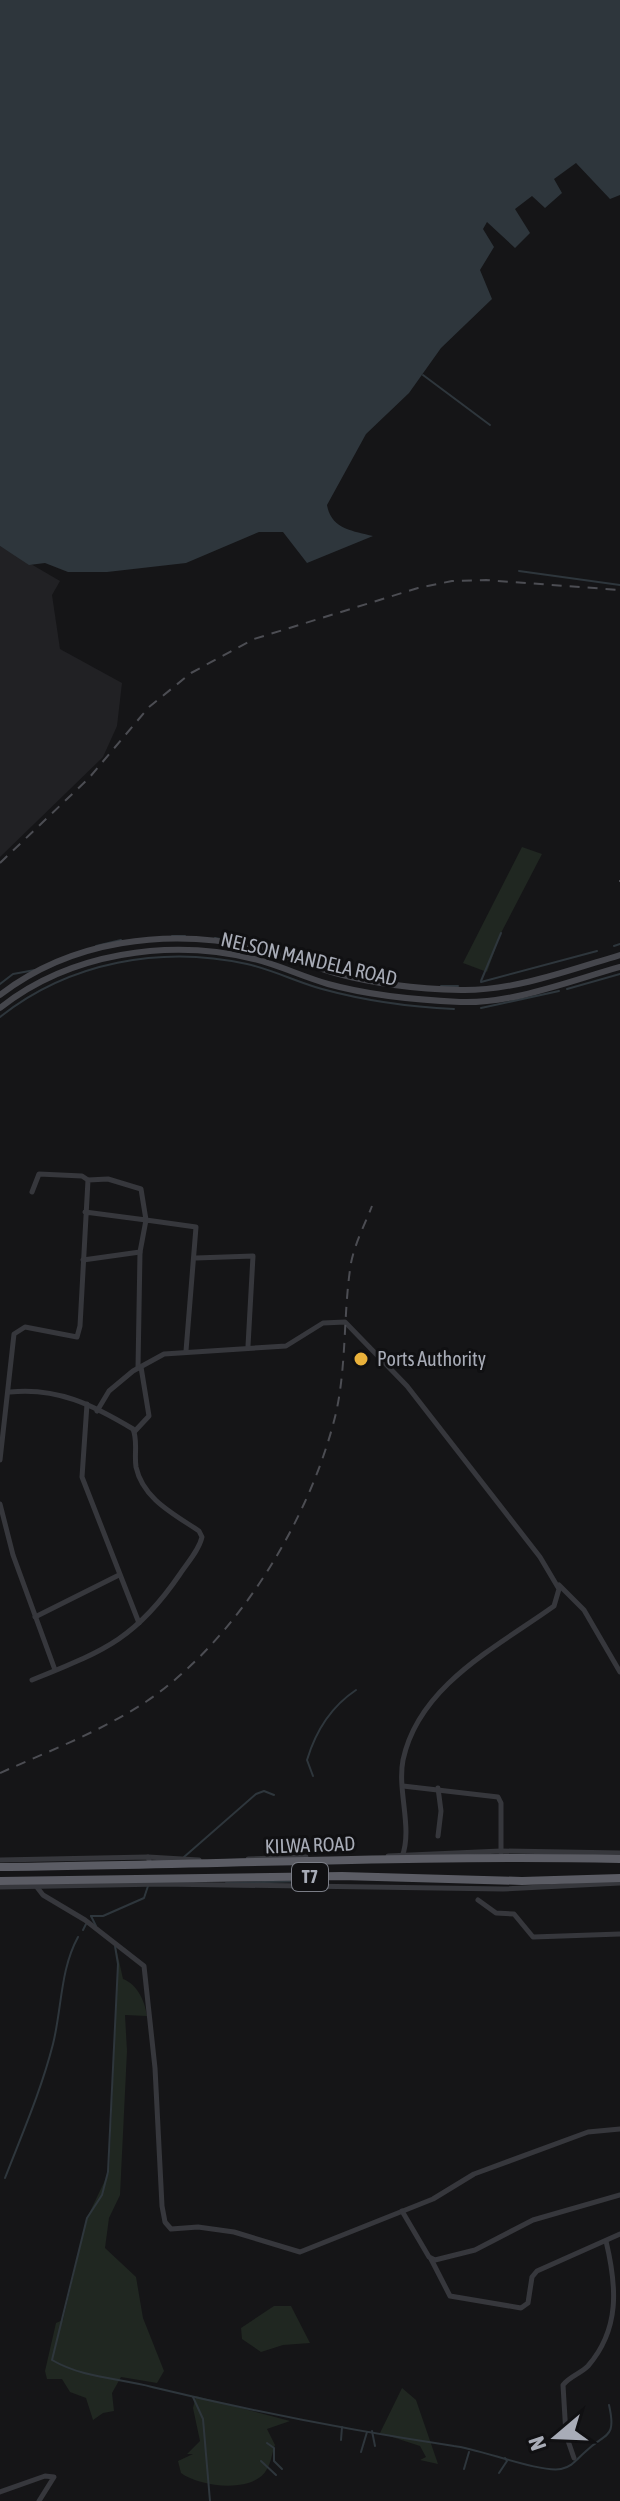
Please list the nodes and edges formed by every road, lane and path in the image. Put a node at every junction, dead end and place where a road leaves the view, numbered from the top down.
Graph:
1 (620, 955) edge
2 (620, 967) edge
3 (0, 995) edge
4 (0, 1008) edge
5 (88, 1180) junction
6 (32, 1192) dead end
7 (85, 1212) junction
8 (146, 1220) junction
9 (140, 1252) junction
10 (196, 1258) junction
11 (83, 1260) junction
12 (248, 1346) junction
13 (186, 1351) junction
14 (139, 1368) junction
15 (10, 1392) junction
16 (87, 1403) junction
17 (97, 1411) junction
18 (135, 1431) junction
19 (0, 1460) edge
20 (0, 1504) edge
21 (119, 1575) junction
22 (551, 1577) junction
23 (35, 1617) junction
24 (139, 1623) junction
25 (55, 1670) junction
26 (620, 1672) edge
27 (32, 1680) dead end
28 (403, 1786) junction
29 (438, 1788) junction
30 (438, 1836) dead end
31 (501, 1854) junction
32 (402, 1856) junction
33 (620, 1856) edge
34 (0, 1860) edge
35 (149, 1861) junction
36 (0, 1867) edge
37 (620, 1880) edge
38 (0, 1884) edge
39 (34, 1884) junction
40 (478, 1900) dead end
41 (620, 1934) edge
42 (620, 2129) edge
43 (620, 2195) edge
44 (402, 2211) junction
45 (620, 2234) edge
46 (606, 2241) junction
47 (430, 2259) junction
48 (574, 2458) dead end
49 (0, 2492) edge
50 (39, 2501) edge

1 - 3 main road, NELSON MANDELA ROAD
2 - 4 main road, NELSON MANDELA ROAD
5 - 6 street
5 - 7 street
5 - 8 street
7 - 8 street
7 - 11 street
8 - 9 street
8 - 10 street
9 - 11 street
9 - 14 street
10 - 12 street
10 - 13 street
11 - 15 street
12 - 13 street
12 - 22 street
13 - 14 street
14 - 17 street
14 - 18 street
15 - 16 street
15 - 19 street
16 - 17 street
16 - 21 street
17 - 18 street
18 - 24 street
20 - 23 street
21 - 23 street
21 - 24 street
22 - 26 street
22 - 28 street
23 - 25 street
24 - 25 street
25 - 27 street
28 - 29 street
28 - 32 street
29 - 30 street
29 - 31 street
31 - 32 highway, KILWA ROAD / T7
31 - 33 highway, KILWA ROAD / T7
32 - 35 highway, KILWA ROAD / T7
34 - 35 street
35 - 36 highway, KILWA ROAD / T7
37 - 39 highway, KILWA ROAD / T7
38 - 39 highway, KILWA ROAD / T7
39 - 44 street
40 - 41 street
42 - 44 street
43 - 47 street
44 - 47 street
45 - 46 street
46 - 47 street
46 - 48 street
49 - 50 street

